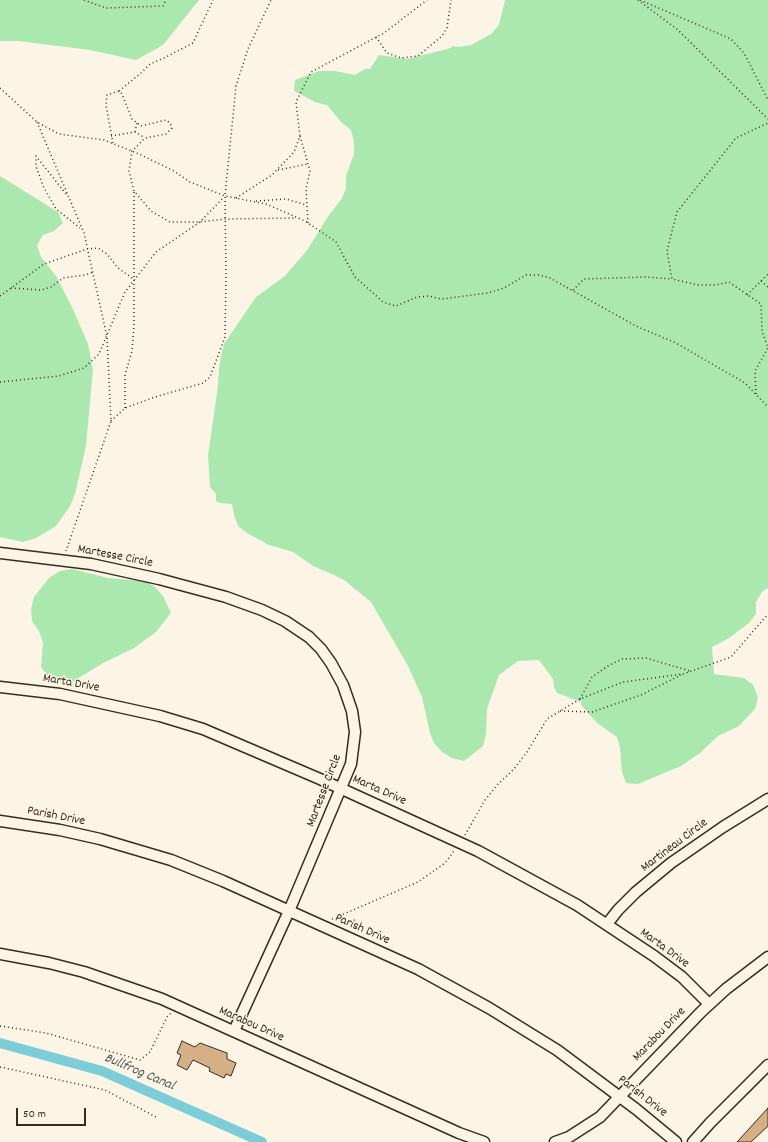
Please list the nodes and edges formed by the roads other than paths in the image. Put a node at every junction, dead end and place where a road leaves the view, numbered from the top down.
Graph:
1 (0, 553) edge
2 (0, 687) edge
3 (341, 789) junction
4 (768, 799) edge
5 (0, 821) edge
6 (289, 911) junction
7 (607, 924) junction
8 (0, 954) edge
9 (768, 958) edge
10 (709, 1004) junction
11 (234, 1031) junction
12 (768, 1065) edge
13 (620, 1097) junction
14 (484, 1142) edge
15 (555, 1142) edge
16 (676, 1142) edge
17 (693, 1142) edge

1 - 3 street, Martesse Circle
2 - 3 street, Marta Drive
3 - 6 street, Martesse Circle
3 - 7 street, Marta Drive
4 - 7 street, Martineau Circle
5 - 6 street, Parish Drive
6 - 11 street, Martesse Circle
6 - 13 street, Parish Drive
7 - 10 street, Marta Drive
8 - 11 street, Marabou Drive
9 - 10 street
10 - 13 street, Marabou Drive
11 - 14 street, Marabou Drive
12 - 17 street
13 - 15 street, Marabou Drive
13 - 16 street, Parish Drive

